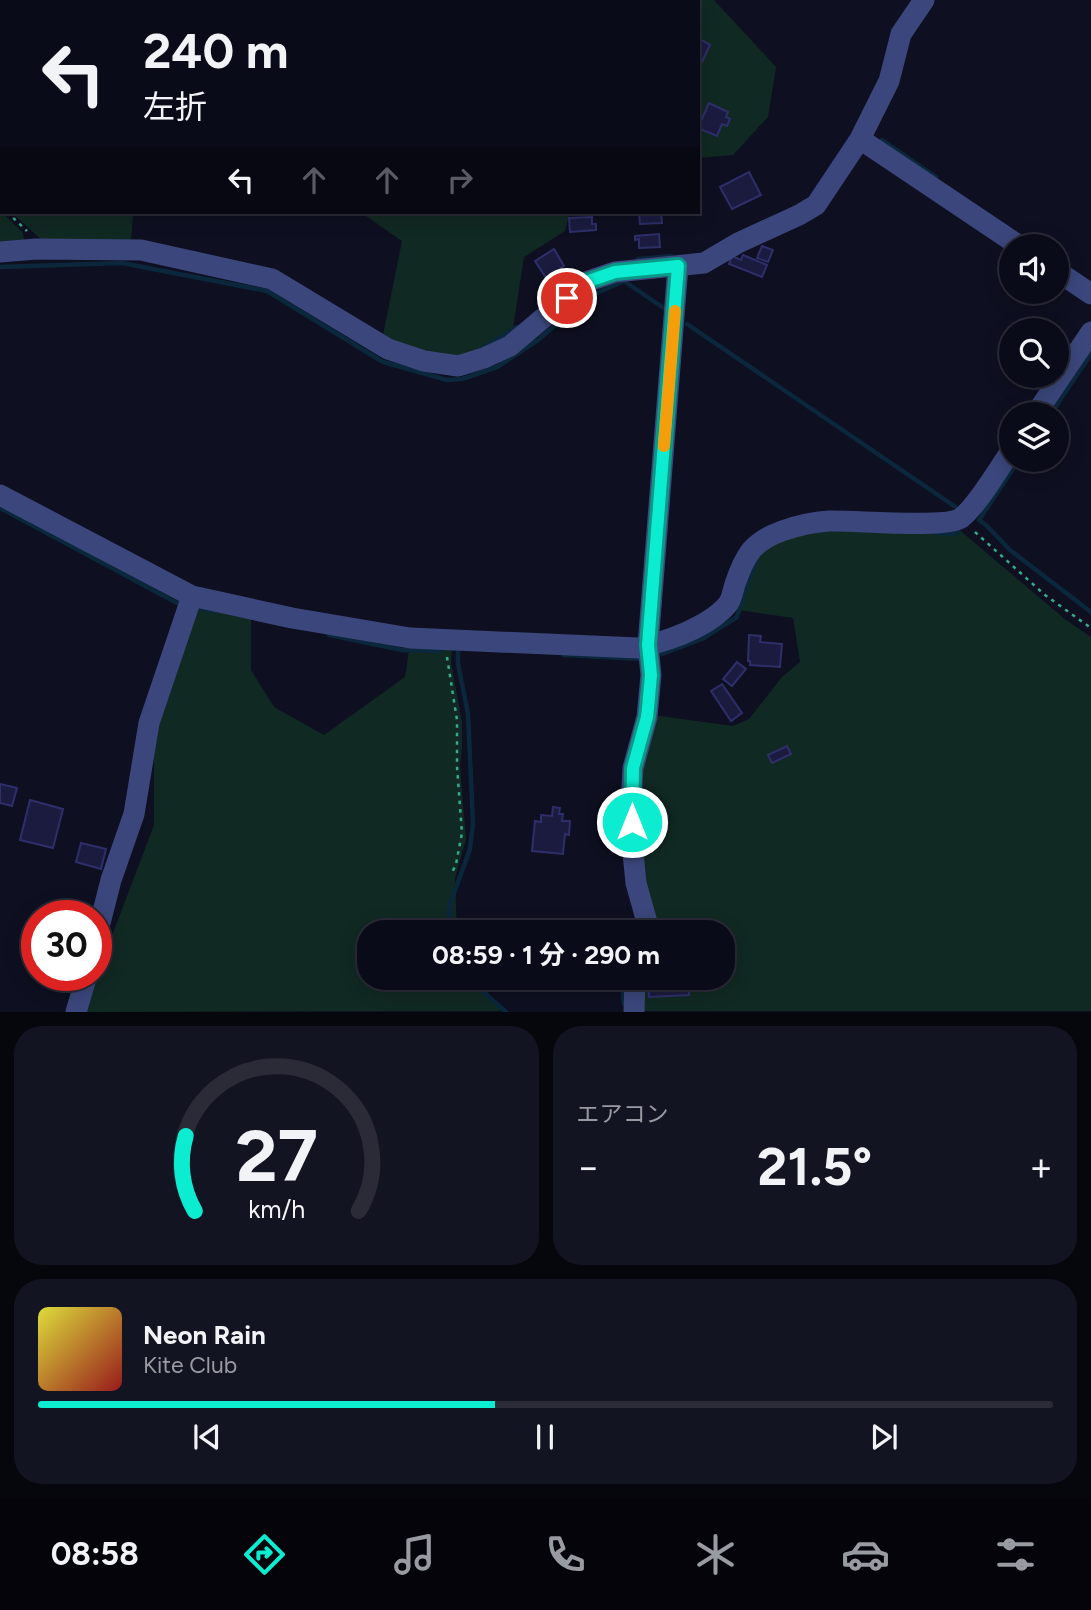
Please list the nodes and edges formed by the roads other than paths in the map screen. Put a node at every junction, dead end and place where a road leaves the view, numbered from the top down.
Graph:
1 (924, 0) edge
2 (860, 139) junction
3 (1002, 234) edge
4 (0, 251) edge
5 (678, 266) junction
6 (1069, 279) edge
7 (1091, 294) edge
8 (1091, 332) edge
9 (1044, 402) edge
10 (999, 468) edge
11 (0, 495) edge
12 (192, 596) junction
13 (648, 645) junction
14 (106, 900) edge
15 (646, 920) edge
16 (635, 990) edge
17 (82, 991) edge
18 (76, 1012) edge
19 (634, 1012) edge

1 - 2 street
2 - 3 street
2 - 5 street
4 - 5 street
5 - 13 street
6 - 7 street
8 - 9 street
10 - 13 street
11 - 12 street
12 - 13 street
12 - 14 street
13 - 15 street
16 - 19 street
17 - 18 street

